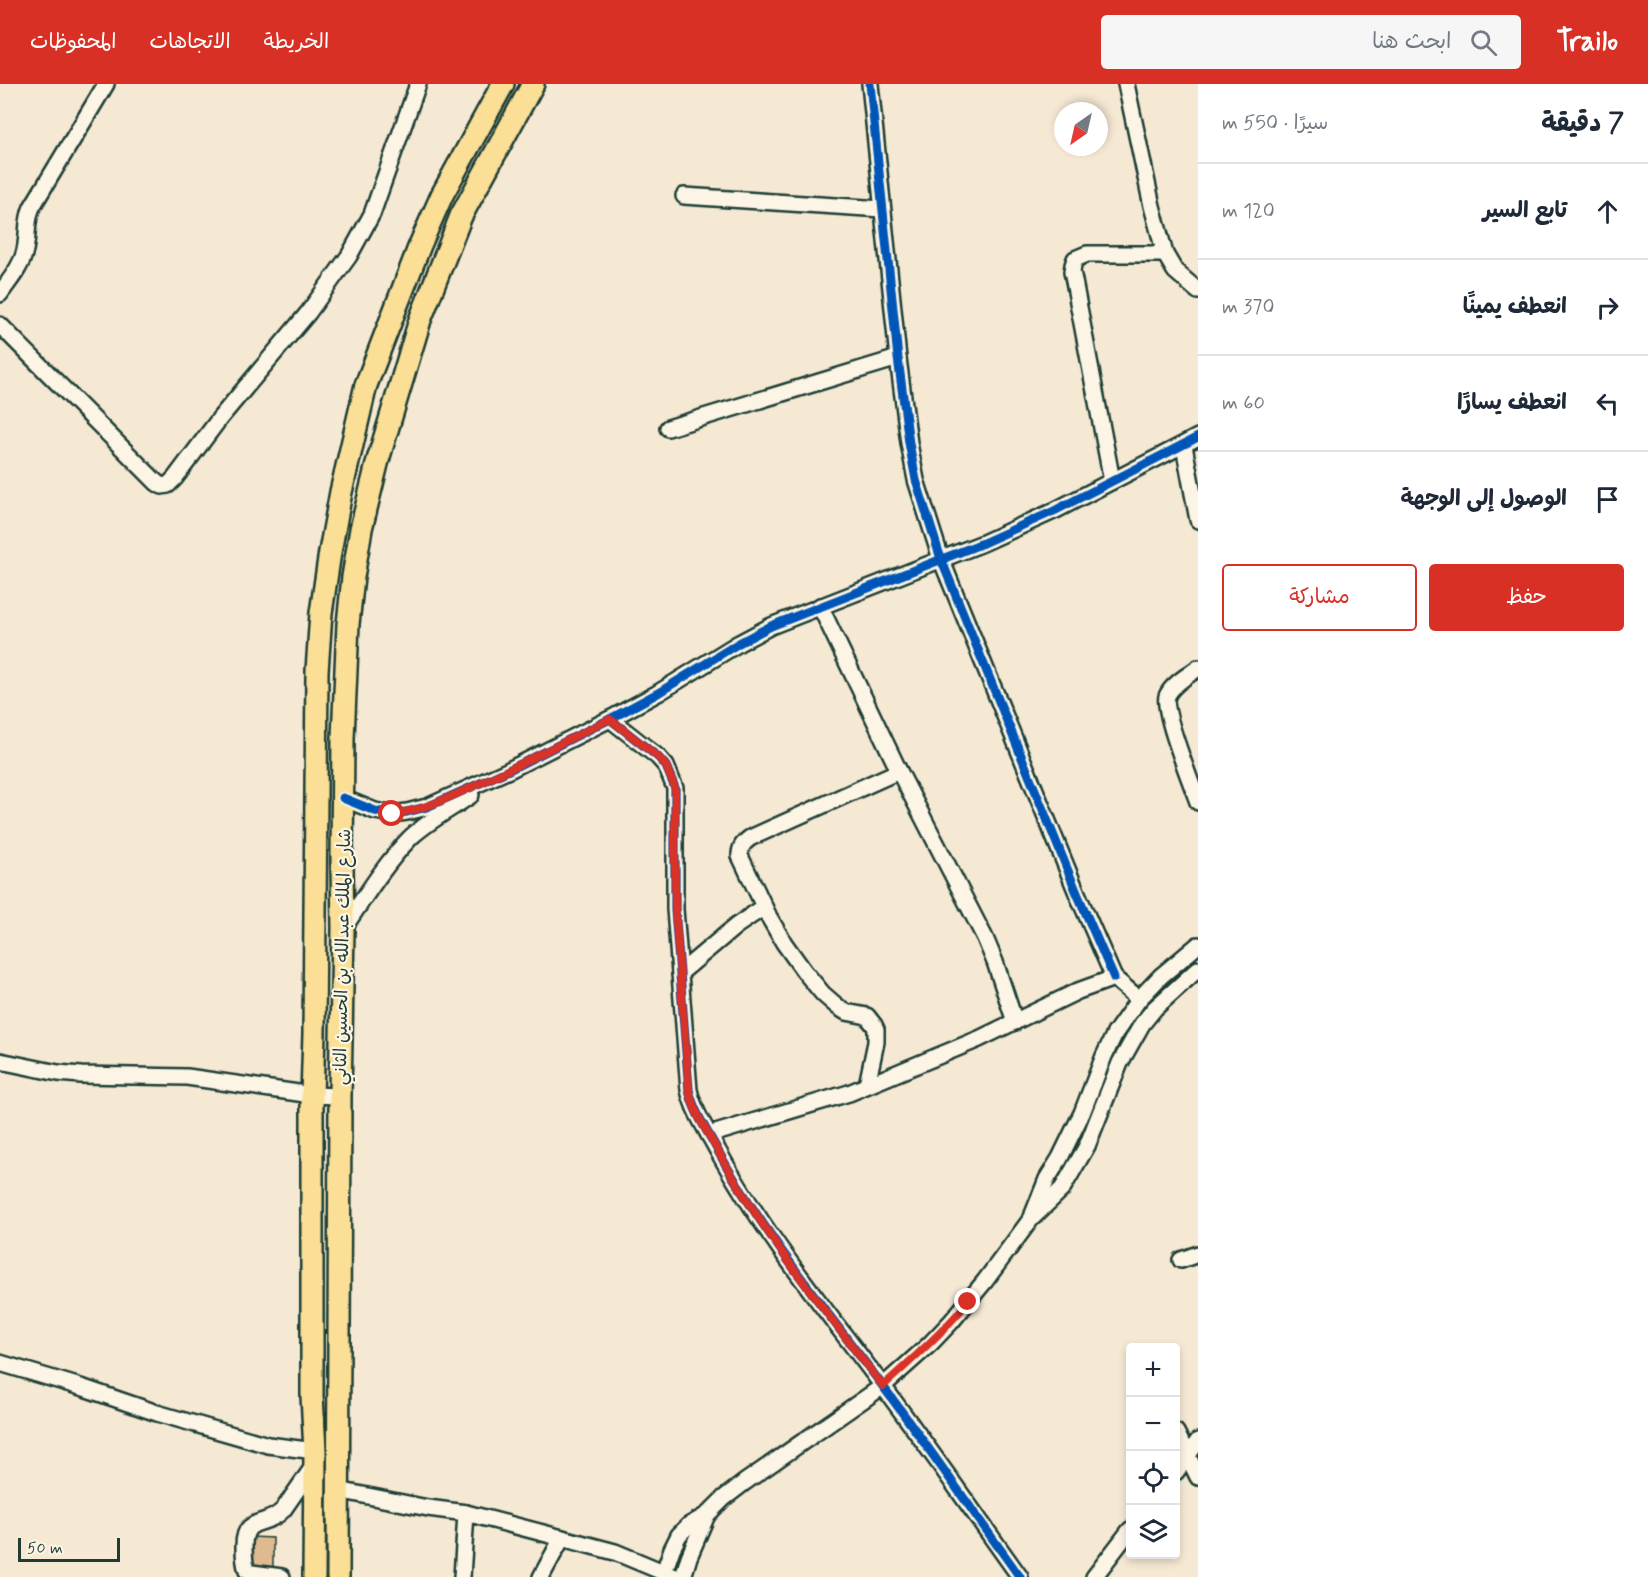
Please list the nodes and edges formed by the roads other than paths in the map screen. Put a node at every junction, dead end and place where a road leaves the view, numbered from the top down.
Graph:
1 (106, 84) edge
2 (418, 84) edge
3 (503, 84) edge
4 (533, 84) edge
5 (870, 84) edge
6 (1126, 84) edge
7 (684, 196) dead end
8 (882, 209) junction
9 (1165, 254) junction
10 (1198, 291) edge
11 (0, 294) edge
12 (0, 325) edge
13 (898, 358) junction
14 (668, 428) dead end
15 (1198, 437) edge
16 (1184, 446) junction
17 (1112, 481) junction
18 (1198, 520) edge
19 (941, 559) junction
20 (820, 606) junction
21 (1198, 668) edge
22 (610, 719) junction
23 (508, 770) junction
24 (898, 771) junction
25 (343, 798) junction
26 (1198, 802) edge
27 (764, 907) junction
28 (343, 929) junction
29 (1198, 945) edge
30 (1198, 969) edge
31 (680, 973) junction
32 (1114, 978) junction
33 (1139, 999) junction
34 (1015, 1022) junction
35 (0, 1061) edge
36 (867, 1086) junction
37 (312, 1095) junction
38 (340, 1096) junction
39 (709, 1135) junction
40 (1031, 1219) junction
41 (1198, 1254) edge
42 (1180, 1260) dead end
43 (0, 1363) edge
44 (883, 1386) junction
45 (1180, 1440) edge
46 (1198, 1441) edge
47 (1188, 1456) junction
48 (315, 1457) junction
49 (1180, 1467) edge
50 (1198, 1478) edge
51 (338, 1490) junction
52 (466, 1513) junction
53 (707, 1515) junction
54 (1126, 1536) edge
55 (562, 1538) junction
56 (668, 1575) edge
57 (282, 1577) edge
58 (314, 1577) edge
59 (338, 1577) edge
60 (462, 1577) edge
61 (541, 1577) edge
62 (683, 1577) edge
63 (1020, 1577) edge
64 (1094, 1577) edge

1 - 11 street
2 - 12 street
3 - 37 highway, شارع الملك عبدالله بن الحسين الثاني
4 - 25 highway, شارع الملك عبدالله بن الحسين الثاني
5 - 8 street
6 - 9 street
7 - 8 street
8 - 13 street
9 - 10 street
9 - 17 street
13 - 14 street
13 - 19 street
15 - 16 street
16 - 17 street
16 - 18 street
17 - 19 street
19 - 20 street
19 - 32 street
20 - 22 street
20 - 24 street
21 - 26 street
22 - 23 street
22 - 31 street
23 - 25 street
23 - 28 street
24 - 27 street
24 - 34 street
25 - 28 highway, شارع الملك عبدالله بن الحسين الثاني
27 - 31 street
27 - 36 street
28 - 38 highway, شارع الملك عبدالله بن الحسين الثاني
29 - 33 street
30 - 40 street
31 - 39 street
32 - 33 street
32 - 34 street
33 - 40 street
34 - 36 street
35 - 37 street
36 - 39 street
37 - 38 street
37 - 48 highway, شارع الملك عبدالله بن الحسين الثاني
38 - 51 highway, شارع الملك عبدالله بن الحسين الثاني
39 - 44 street
40 - 44 street
41 - 42 street
43 - 48 street
44 - 53 street
44 - 63 street
45 - 47 street
46 - 47 street
47 - 49 street
47 - 50 street
48 - 57 street
48 - 58 highway, شارع الملك عبدالله بن الحسين الثاني
51 - 52 street
51 - 59 highway, شارع الملك عبدالله بن الحسين الثاني
52 - 55 street
52 - 60 street
53 - 56 street
53 - 62 street
54 - 64 street
55 - 56 street
55 - 61 street

